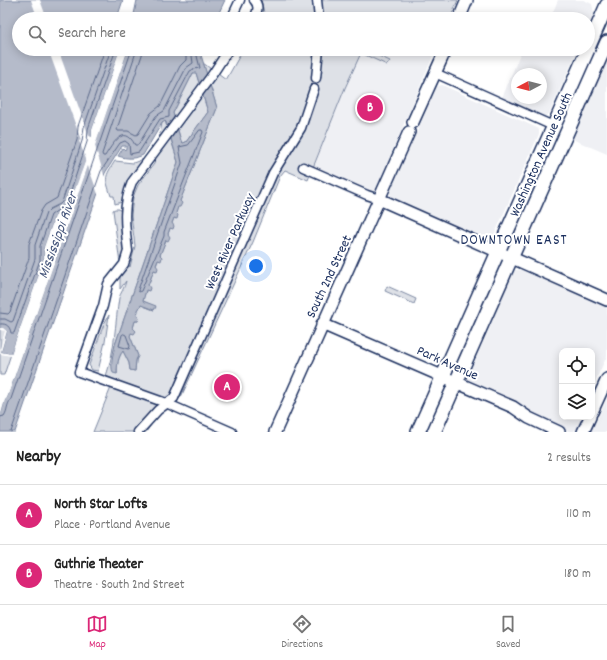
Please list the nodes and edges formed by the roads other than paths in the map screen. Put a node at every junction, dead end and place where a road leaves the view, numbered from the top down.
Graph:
1 (240, 0) edge
2 (254, 0) edge
3 (317, 0) edge
4 (467, 0) edge
5 (607, 5) edge
6 (234, 12) edge
7 (257, 12) edge
8 (318, 12) edge
9 (462, 12) edge
10 (595, 32) edge
11 (607, 42) edge
12 (224, 56) edge
13 (318, 56) edge
14 (443, 56) edge
15 (584, 56) edge
16 (435, 73) junction
17 (316, 78) dead end
18 (314, 89) dead end
19 (413, 122) dead end
20 (553, 126) junction
21 (409, 132) dead end
22 (303, 167) dead end
23 (379, 199) junction
24 (498, 252) junction
25 (511, 258) junction
26 (607, 300) edge
27 (322, 324) junction
28 (442, 377) junction
29 (607, 379) edge
30 (456, 382) junction
31 (166, 403) junction
32 (595, 405) edge
33 (589, 420) edge
34 (138, 432) edge
35 (232, 432) edge
36 (274, 432) edge
37 (418, 432) edge
38 (434, 432) edge
39 (559, 432) edge
40 (583, 432) edge

1 - 6 street
2 - 7 street
3 - 8 street
4 - 9 street
5 - 10 main road, Washington Avenue South
11 - 25 main road, Washington Avenue South
12 - 31 street
13 - 17 street
14 - 16 street
15 - 20 main road, Washington Avenue South
16 - 19 street
16 - 20 street
18 - 31 street, West River Parkway
20 - 24 main road, Washington Avenue South
21 - 23 street, South 2nd Street
22 - 23 street
23 - 24 street
23 - 27 street, South 2nd Street
24 - 25 street
24 - 28 main road, Washington Avenue South
25 - 26 street
25 - 30 main road, Washington Avenue South
27 - 28 street, Park Avenue
27 - 36 street, South 2nd Street
28 - 30 street, Park Avenue
28 - 37 main road, Washington Avenue South
29 - 32 street
30 - 38 main road, Washington Avenue South
30 - 39 street, Park Avenue
31 - 34 street, West River Parkway
31 - 35 street
33 - 40 street

